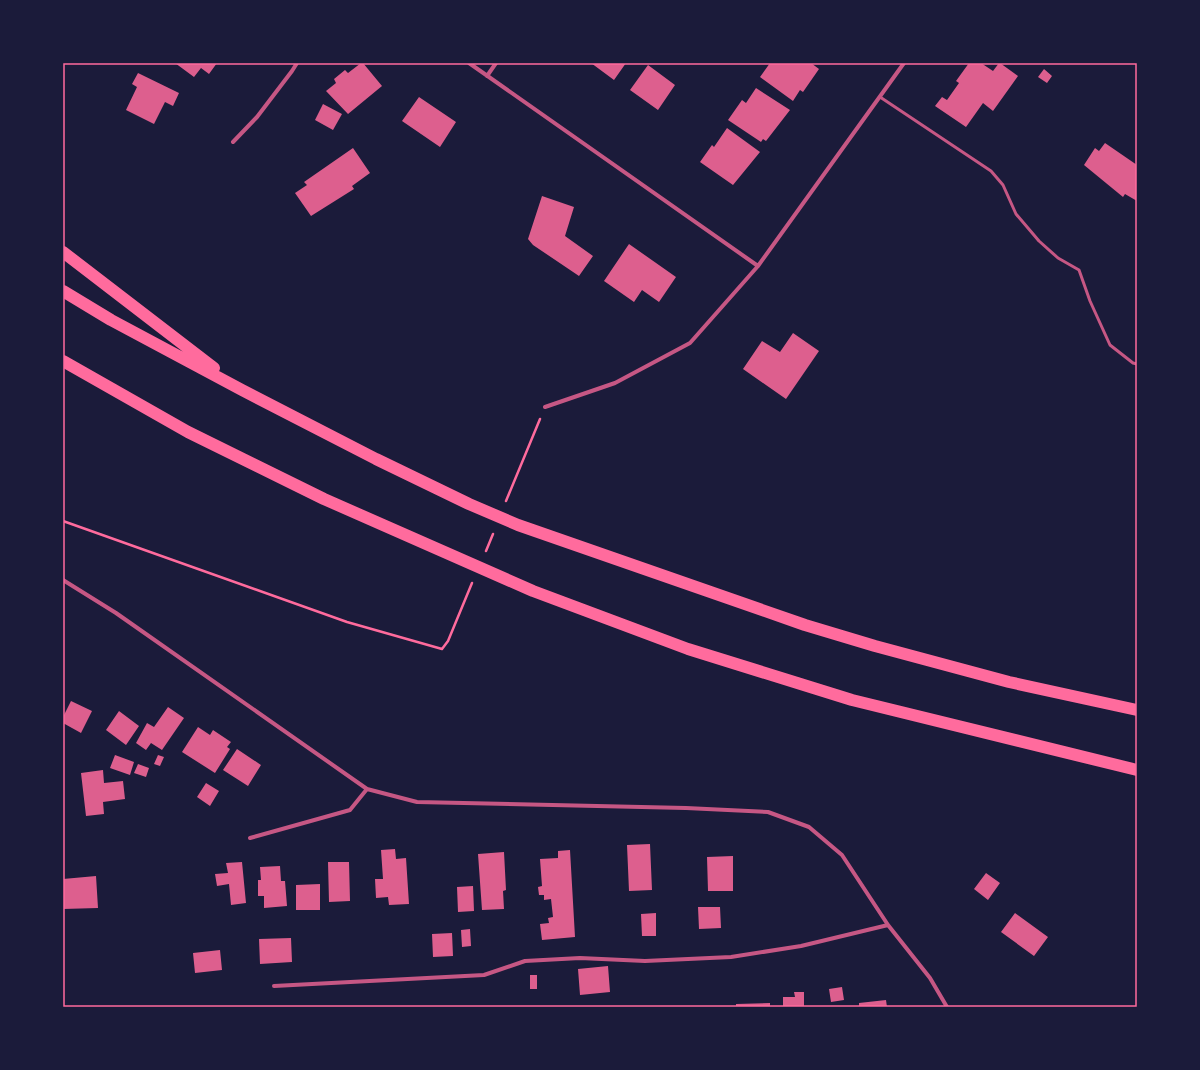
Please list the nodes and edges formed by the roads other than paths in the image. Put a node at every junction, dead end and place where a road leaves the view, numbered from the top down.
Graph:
1 (297, 63) edge
2 (469, 63) edge
3 (496, 63) edge
4 (904, 63) edge
5 (487, 76) junction
6 (880, 97) junction
7 (233, 142) dead end
8 (63, 252) edge
9 (758, 266) junction
10 (63, 291) edge
11 (63, 362) edge
12 (1137, 364) edge
13 (242, 390) junction
14 (545, 407) road end
15 (63, 580) edge
16 (1137, 710) edge
17 (1137, 770) edge
18 (367, 790) junction
19 (250, 838) dead end
20 (888, 926) junction
21 (274, 986) dead end
22 (947, 1007) edge

1 - 7 street
2 - 5 street
3 - 5 street
4 - 6 street
5 - 9 street
6 - 9 street
6 - 12 lane
8 - 13 highway
9 - 14 street
10 - 13 highway
11 - 17 highway
13 - 16 highway
15 - 18 street
18 - 19 street
18 - 20 street
20 - 21 street
20 - 22 street

